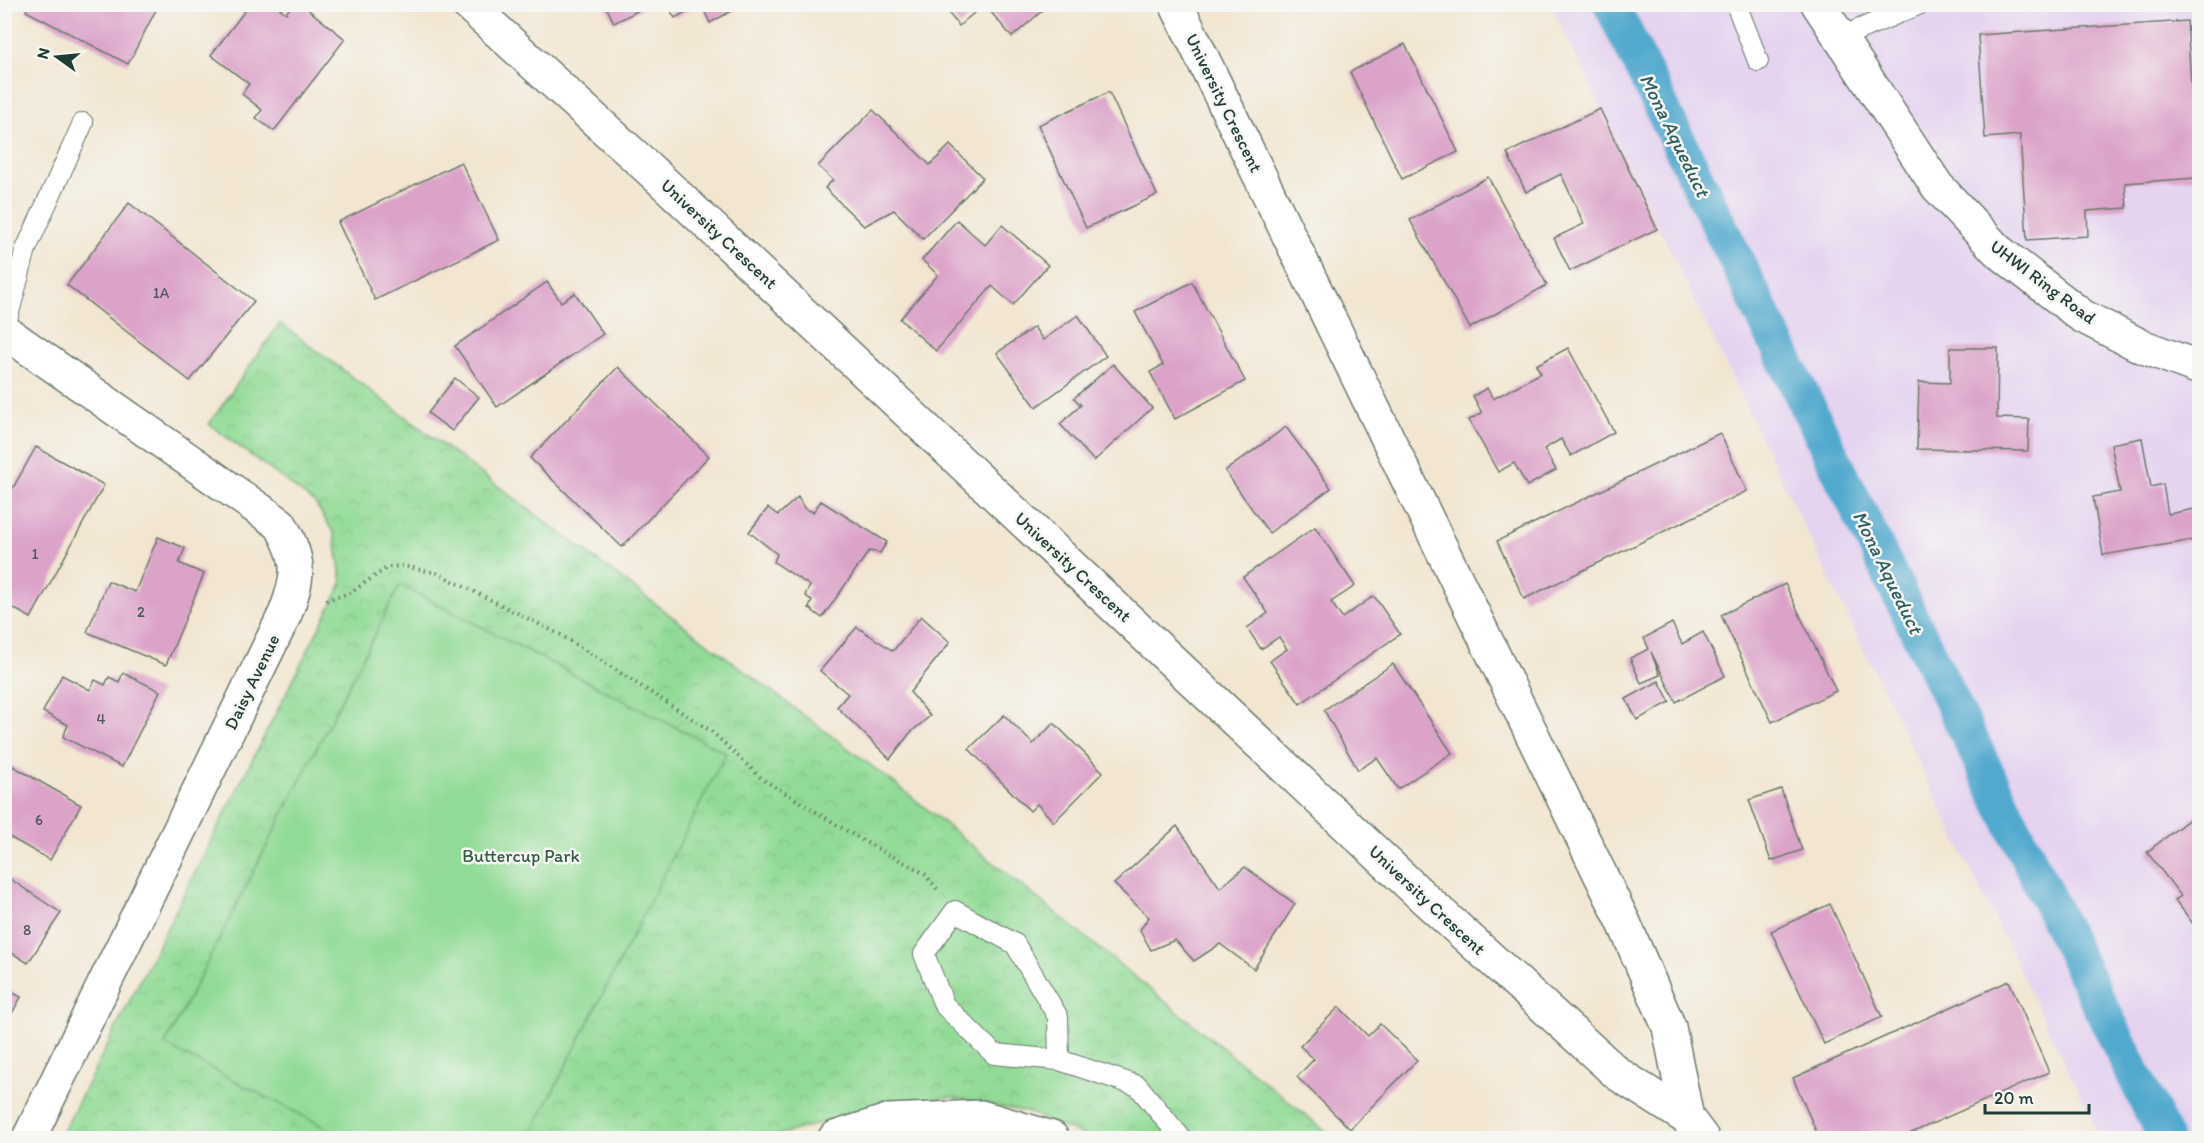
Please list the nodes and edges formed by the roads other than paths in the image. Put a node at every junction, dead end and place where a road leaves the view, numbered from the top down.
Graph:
1 (468, 4) edge
2 (1176, 4) edge
3 (1736, 4) edge
4 (1818, 4) edge
5 (1920, 4) edge
6 (1839, 38) junction
7 (1758, 61) dead end
8 (83, 123) dead end
9 (4, 331) edge
10 (2199, 368) edge
11 (1059, 1060) junction
12 (1694, 1128) edge
13 (29, 1138) edge
14 (835, 1138) edge
15 (1052, 1138) edge
16 (1181, 1138) edge

1 - 12 street, University Crescent
2 - 12 street, University Crescent
3 - 7 lane
4 - 6 street, UHWI Ring Road
5 - 6 lane
6 - 10 street, UHWI Ring Road
8 - 9 lane
9 - 13 street, Daisy Avenue
11 - 11 lane
11 - 16 lane
14 - 15 street

